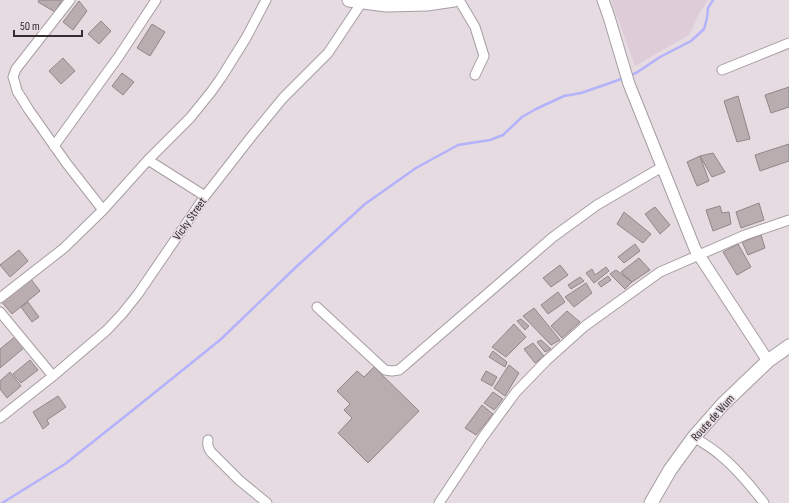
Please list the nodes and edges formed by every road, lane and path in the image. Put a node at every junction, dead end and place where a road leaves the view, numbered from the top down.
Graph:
1 (70, 0) edge
2 (156, 0) edge
3 (266, 0) edge
4 (454, 0) edge
5 (459, 0) edge
6 (602, 0) edge
7 (356, 1) edge
8 (386, 3) edge
9 (789, 43) edge
10 (722, 70) dead end
11 (475, 76) dead end
12 (54, 146) junction
13 (148, 160) junction
14 (662, 166) junction
15 (205, 196) junction
16 (103, 210) junction
17 (789, 220) edge
18 (698, 255) junction
19 (0, 298) edge
20 (318, 307) dead end
21 (0, 312) edge
22 (789, 346) edge
23 (768, 361) junction
24 (52, 376) junction
25 (0, 418) edge
26 (694, 437) junction
27 (208, 440) dead end
28 (267, 503) edge
29 (438, 503) edge
30 (651, 503) edge
31 (764, 503) edge

1 - 12 street
2 - 12 street
3 - 13 street
4 - 8 highway
5 - 11 street
6 - 14 main road
7 - 8 highway
7 - 15 street, Vicky Street
9 - 10 street
12 - 16 street
13 - 15 street
13 - 16 street
14 - 18 main road
14 - 20 street
15 - 24 street, Vicky Street
16 - 19 street
17 - 18 street
18 - 23 main road
18 - 29 street
21 - 24 street
22 - 23 highway, Route de Wum
23 - 26 highway, Route de Wum
24 - 25 street, Vicky Street
26 - 30 highway, Route de Wum
26 - 31 street
27 - 28 street

